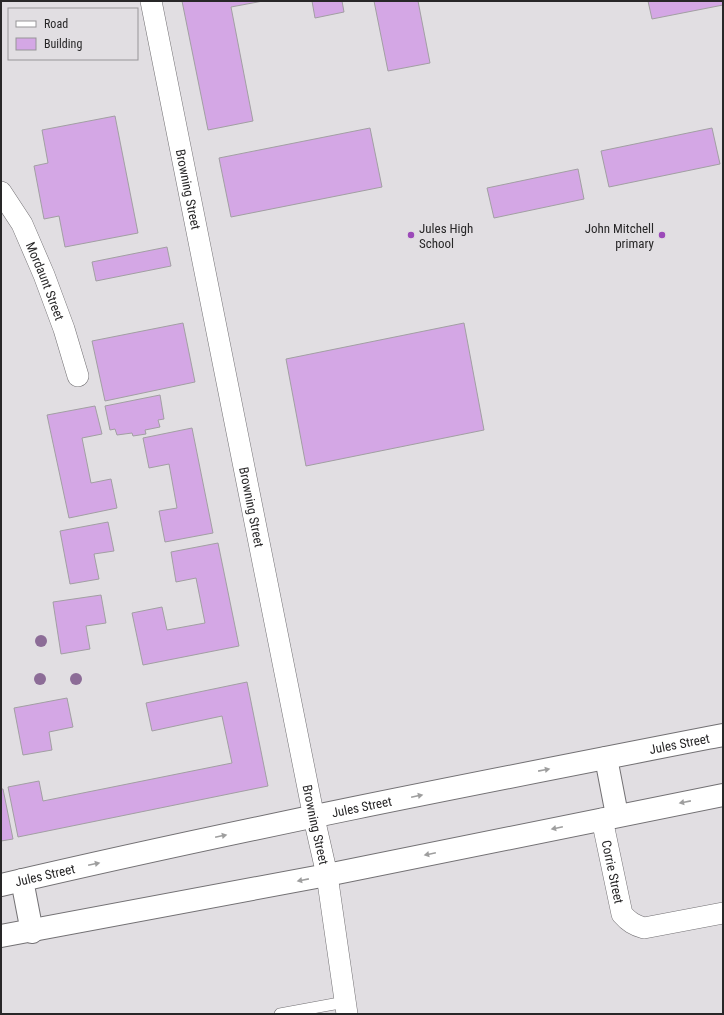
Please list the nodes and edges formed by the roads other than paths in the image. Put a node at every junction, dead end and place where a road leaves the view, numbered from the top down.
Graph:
1 (151, 1) edge
2 (1, 192) edge
3 (78, 376) dead end
4 (723, 735) edge
5 (606, 758) junction
6 (723, 795) edge
7 (609, 817) junction
8 (314, 818) junction
9 (327, 875) junction
10 (22, 880) junction
11 (1, 885) edge
12 (723, 912) edge
13 (32, 932) junction
14 (1, 936) edge
15 (346, 1008) edge
16 (280, 1014) edge

1 - 8 street, Browning Street
2 - 3 street, Mordaunt Street
4 - 5 main road, Jules Street
5 - 7 main road
8 -> 5 main road, Jules Street
6 -> 7 main road
7 -> 9 main road
7 - 12 street, Corrie Street
8 - 9 street, Browning Street
10 -> 8 main road, Jules Street
9 -> 13 main road
9 - 15 street, Browning Street
10 - 11 main road, Jules Street
10 - 13 main road
13 - 14 main road
15 - 16 lane

